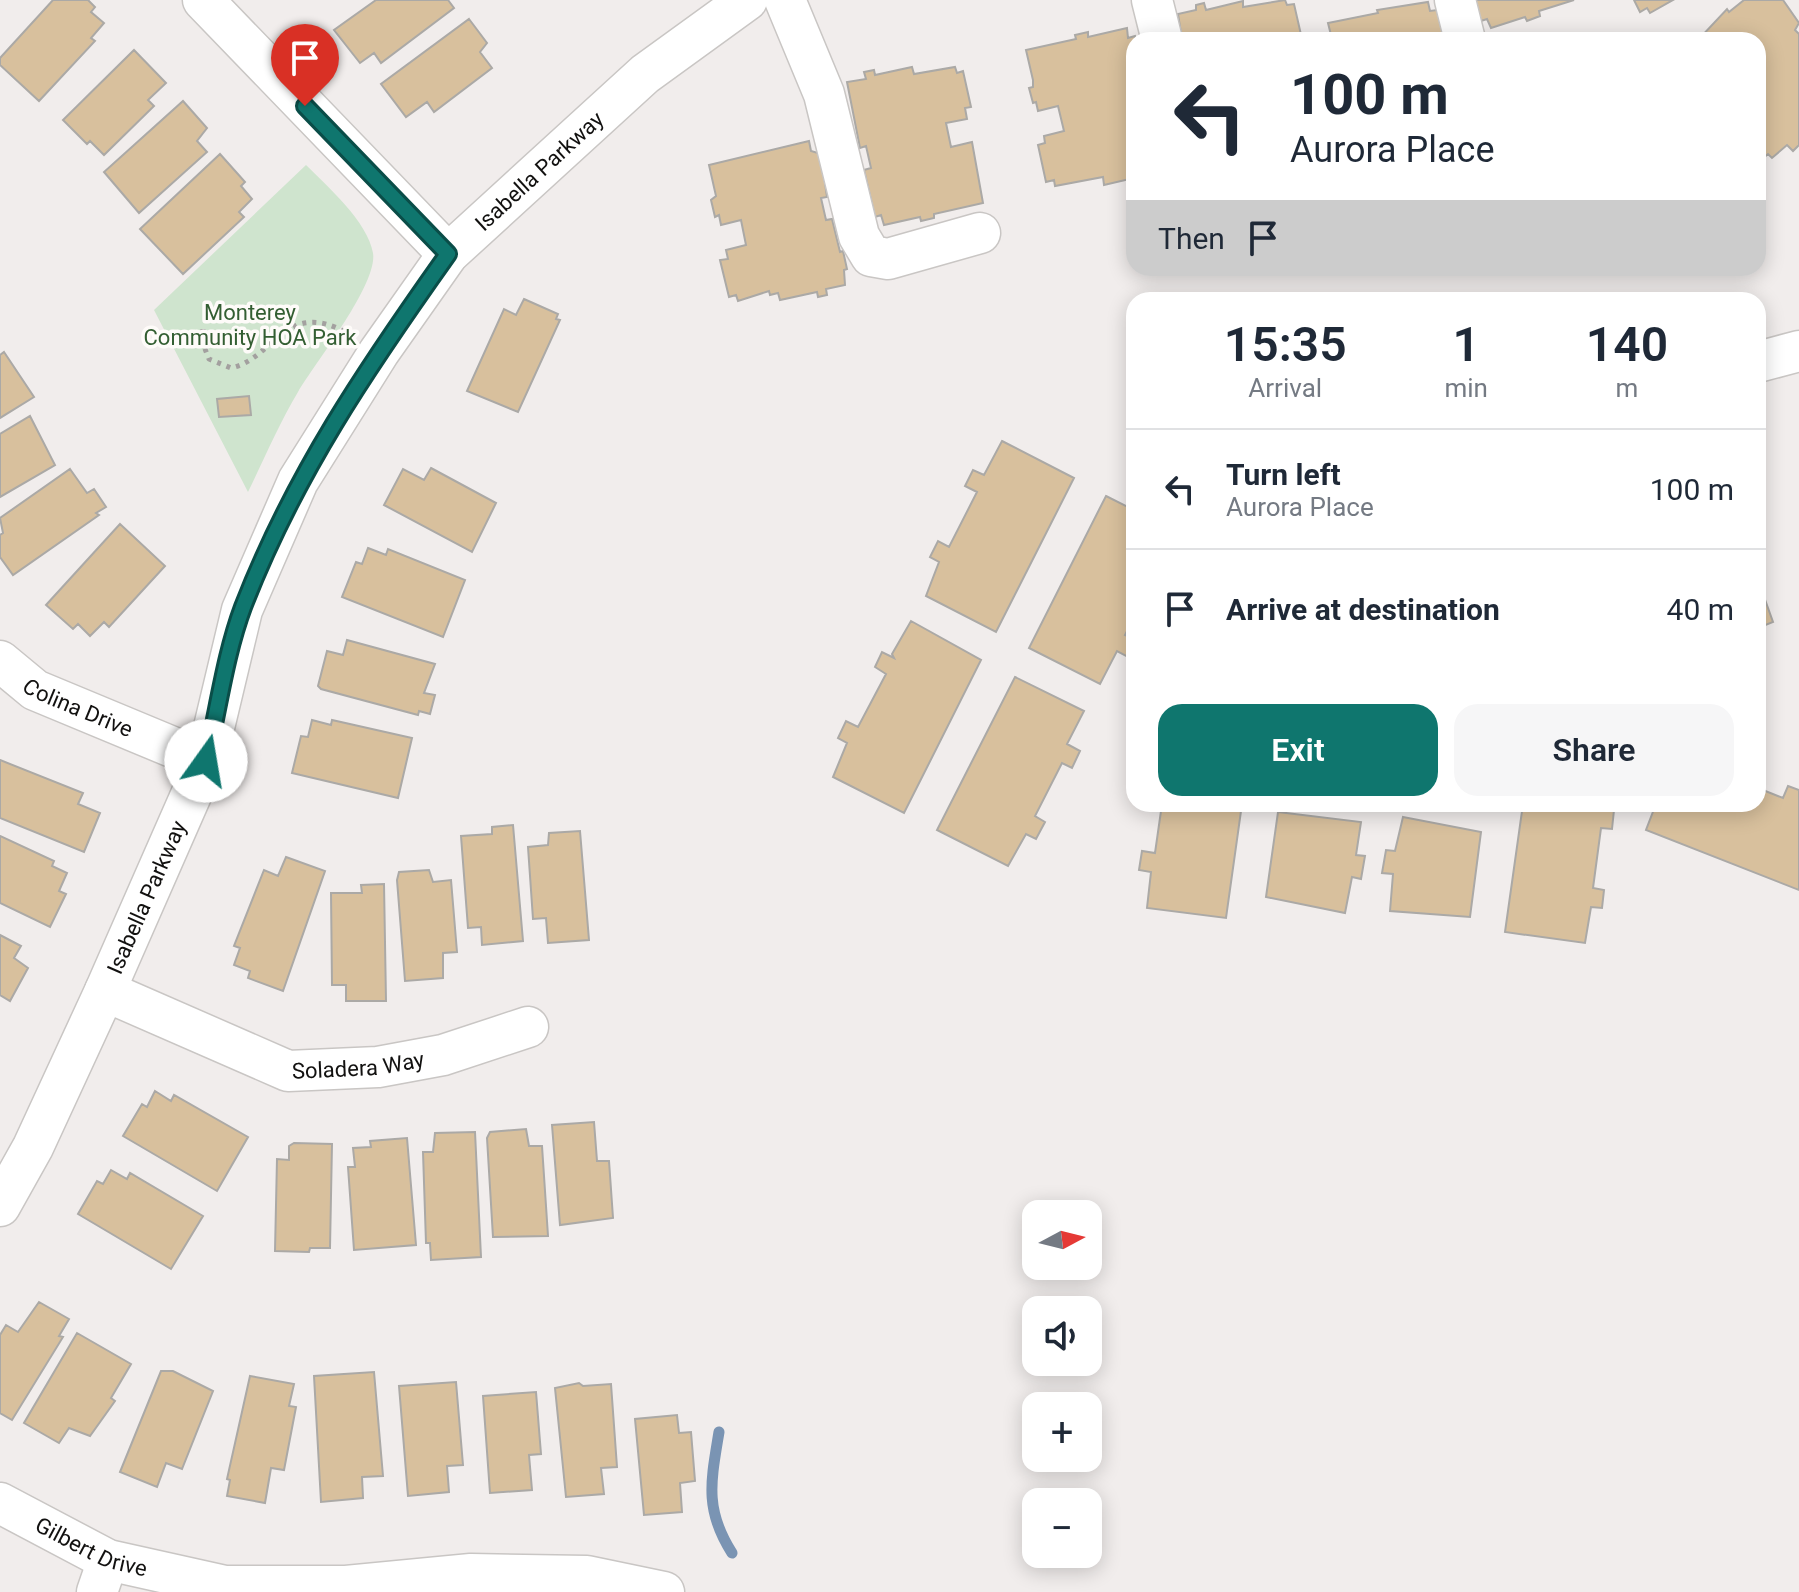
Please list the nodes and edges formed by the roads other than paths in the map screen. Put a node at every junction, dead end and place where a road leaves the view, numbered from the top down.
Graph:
1 (203, 0) edge
2 (747, 0) edge
3 (785, 0) edge
4 (1152, 0) edge
5 (1455, 0) edge
6 (1160, 32) edge
7 (1463, 32) edge
8 (980, 233) dead end
9 (448, 254) junction
10 (1799, 351) edge
11 (1766, 360) edge
12 (0, 661) edge
13 (206, 761) junction
14 (105, 991) junction
15 (528, 1027) dead end
16 (0, 1206) edge
17 (0, 1503) edge
18 (102, 1576) edge
19 (471, 1583) edge
20 (664, 1592) edge

1 - 9 street
2 - 9 street, Isabella Parkway
3 - 8 street
4 - 6 street
5 - 7 street
9 - 13 street, Isabella Parkway
10 - 11 street
12 - 13 street, Colina Drive
13 - 14 street, Isabella Parkway
14 - 15 street, Soladera Way
14 - 16 street, Isabella Parkway
17 - 18 street, Gilbert Drive
18 - 19 street, Gilbert Drive
19 - 20 street, Gilbert Drive

